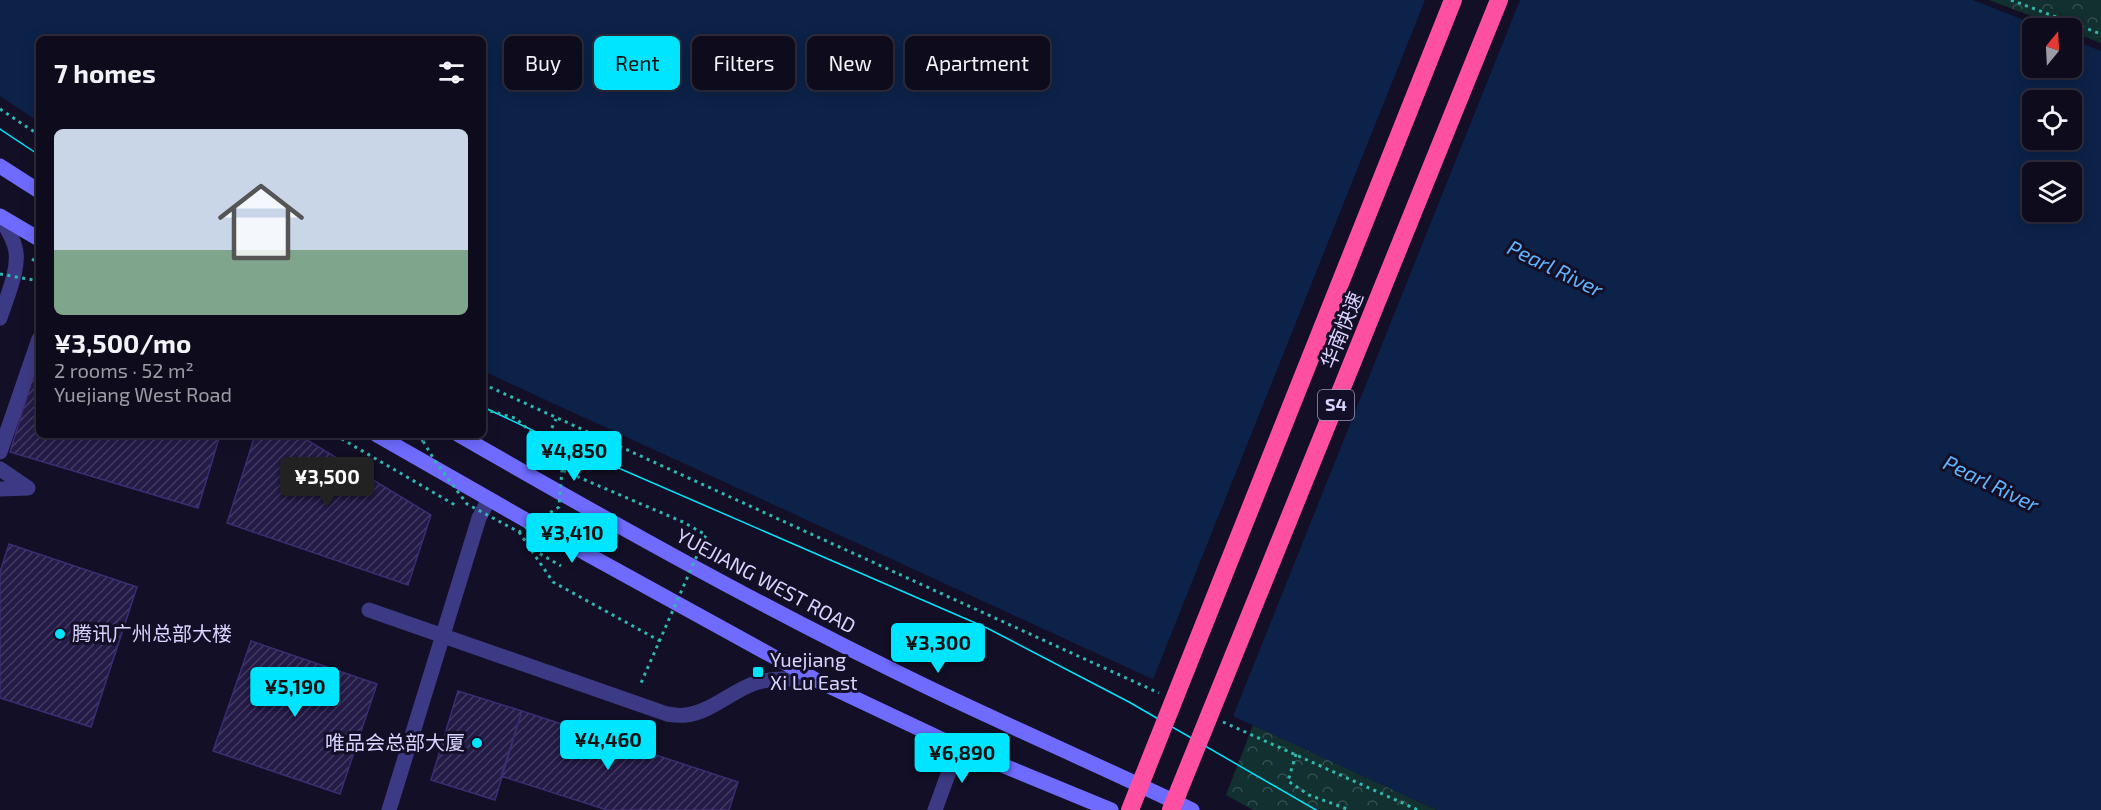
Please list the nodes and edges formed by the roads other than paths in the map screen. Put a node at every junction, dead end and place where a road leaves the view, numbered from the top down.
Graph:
1 (1453, 0) edge
2 (1499, 0) edge
3 (0, 166) edge
4 (36, 189) edge
5 (0, 217) edge
6 (36, 237) edge
7 (0, 318) edge
8 (36, 348) edge
9 (382, 438) edge
10 (464, 438) edge
11 (0, 452) edge
12 (0, 469) edge
13 (0, 489) edge
14 (489, 499) junction
15 (369, 610) dead end
16 (442, 637) junction
17 (816, 680) junction
18 (958, 747) junction
19 (389, 810) edge
20 (935, 810) edge
21 (1112, 810) edge
22 (1130, 810) edge
23 (1171, 810) edge
24 (1192, 810) edge

1 - 22 highway, 华南快速 / S4, bridge
2 - 23 highway, 华南快速 / S4, bridge
3 - 4 main road
5 - 6 main road
5 - 7 street
8 - 11 street
9 - 14 main road
10 - 24 main road, YUEJIANG WEST ROAD
12 - 13 street
14 - 16 street
14 - 17 main road
15 - 16 street
16 - 17 street
16 - 19 street
17 - 18 main road
18 - 20 street
18 - 21 main road

